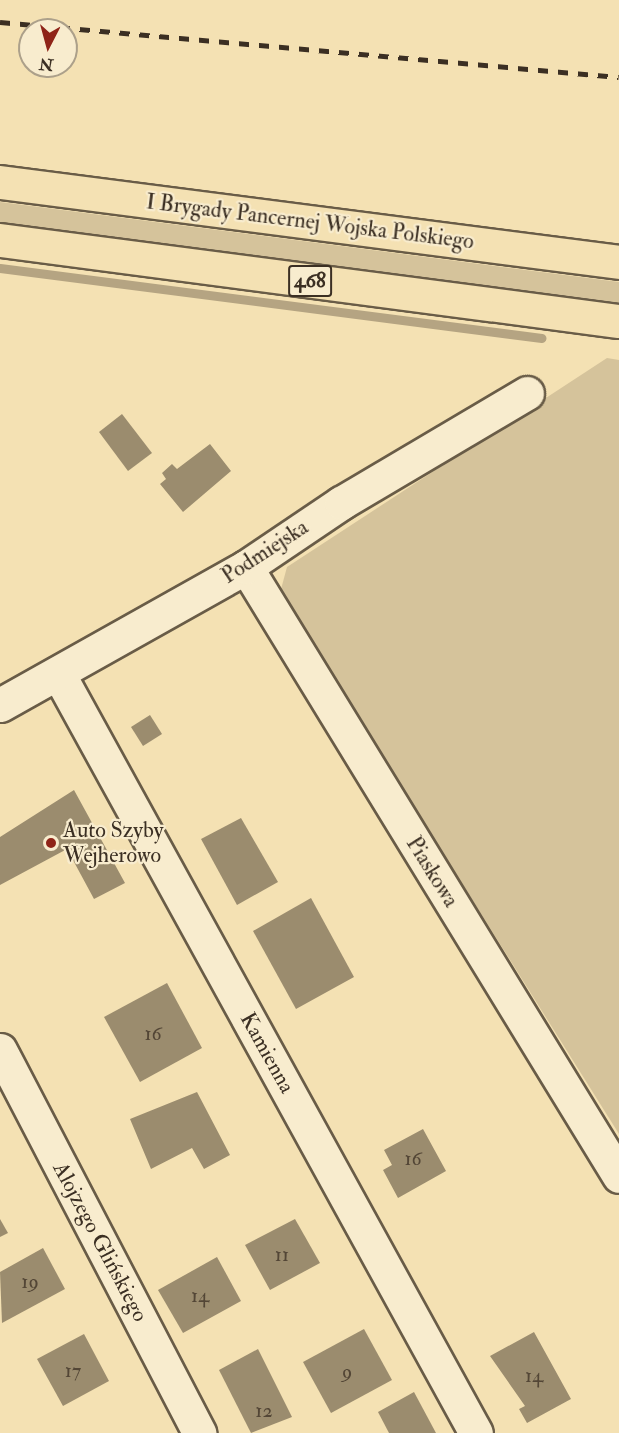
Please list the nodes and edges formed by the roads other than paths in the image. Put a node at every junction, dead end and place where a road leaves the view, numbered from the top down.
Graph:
1 (0, 183) edge
2 (0, 240) edge
3 (619, 262) edge
4 (619, 321) edge
5 (527, 393) dead end
6 (246, 567) junction
7 (58, 673) junction
8 (0, 705) edge
9 (0, 1050) edge
10 (619, 1176) edge
11 (199, 1433) edge
12 (476, 1433) edge

1 - 3 main road, I Brygady Pancernej Wojska Polskiego
2 - 4 main road, 468
5 - 6 street, Podmiejska
6 - 7 street, Podmiejska
6 - 10 street, Piaskowa
7 - 8 street, Podmiejska
7 - 12 street, Kamienna
9 - 11 street, Alojzego Glińskiego

